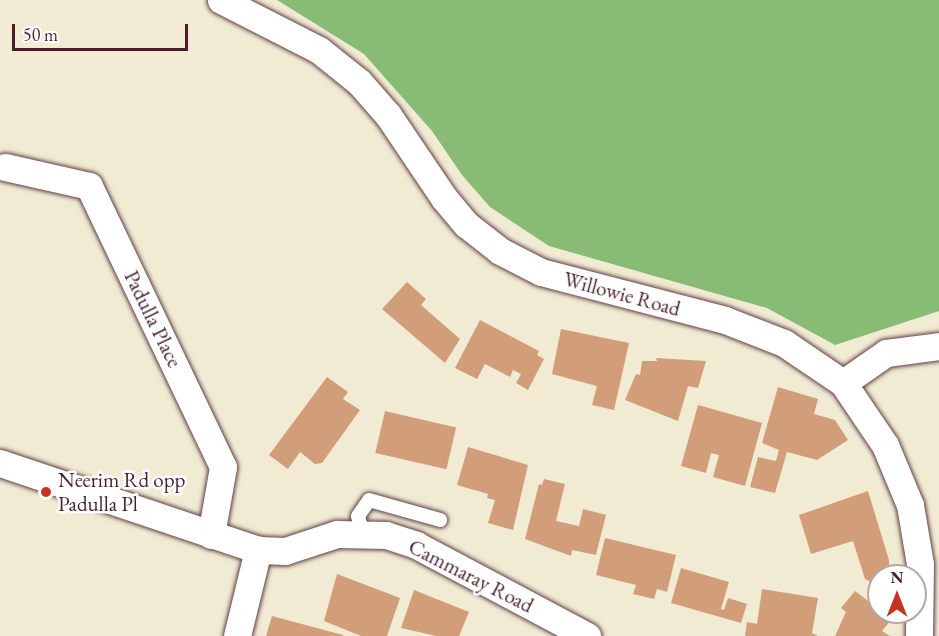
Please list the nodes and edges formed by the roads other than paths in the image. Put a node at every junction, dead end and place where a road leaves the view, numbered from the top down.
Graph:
1 (221, 0) edge
2 (5, 167) dead end
3 (939, 346) edge
4 (843, 383) junction
5 (0, 463) edge
6 (440, 520) dead end
7 (362, 532) junction
8 (211, 535) junction
9 (258, 549) junction
10 (237, 636) edge
11 (587, 636) edge
12 (918, 636) edge

1 - 4 street, Willowie Road
2 - 8 street, Padulla Place
3 - 4 street
4 - 12 street, Willowie Road
5 - 8 street, Cammaray Road
6 - 7 lane
7 - 9 street, Cammaray Road
7 - 11 street, Cammaray Road
8 - 9 street, Cammaray Road
9 - 10 street

